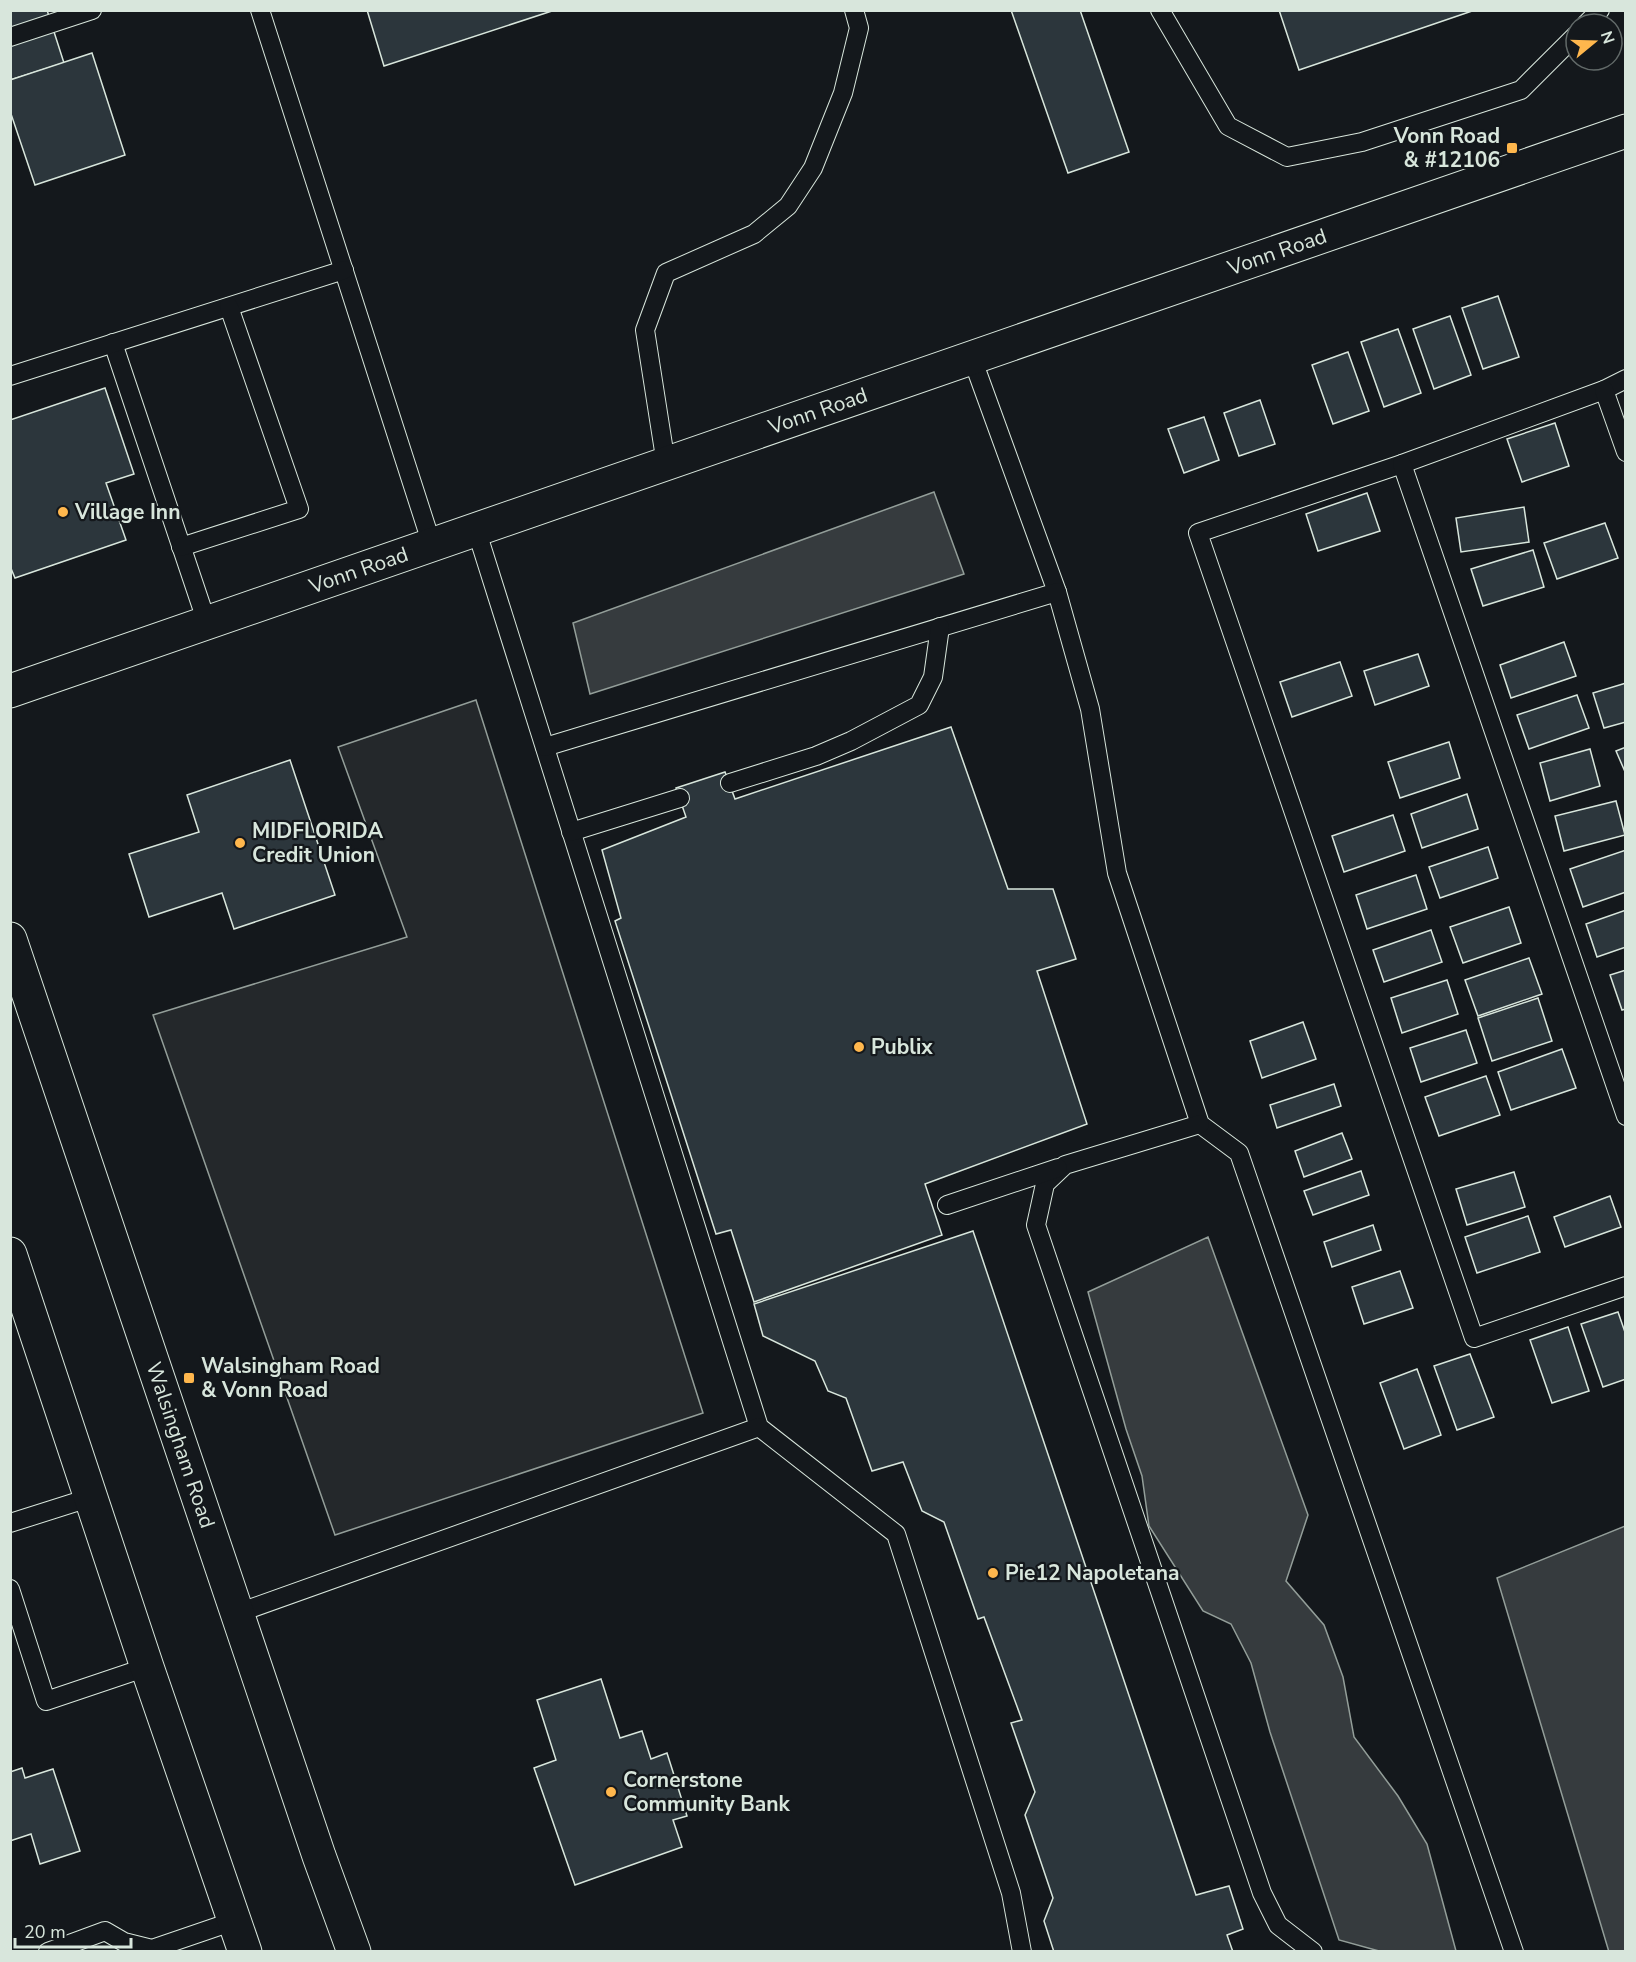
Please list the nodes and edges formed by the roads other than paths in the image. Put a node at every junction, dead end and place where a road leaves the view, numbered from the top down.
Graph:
1 (92, 10) edge
2 (260, 10) edge
3 (854, 10) edge
4 (1160, 10) edge
5 (10, 37) edge
6 (1564, 47) edge
7 (1626, 131) edge
8 (344, 270) junction
9 (229, 307) junction
10 (113, 343) junction
11 (972, 358) junction
12 (10, 376) edge
13 (1626, 379) edge
14 (1604, 390) junction
15 (1626, 452) edge
16 (666, 464) junction
17 (1402, 464) junction
18 (476, 530) junction
19 (432, 545) junction
20 (181, 547) junction
21 (1057, 592) junction
22 (207, 623) junction
23 (940, 627) junction
24 (10, 691) edge
25 (545, 747) junction
26 (730, 783) dead end
27 (680, 798) dead end
28 (571, 832) junction
29 (10, 939) edge
30 (1626, 1116) edge
31 (1200, 1124) junction
32 (1065, 1165) junction
33 (947, 1205) dead end
34 (10, 1254) edge
35 (1626, 1286) edge
36 (759, 1427) junction
37 (92, 1497) junction
38 (10, 1523) edge
39 (10, 1588) edge
40 (238, 1613) junction
41 (147, 1667) junction
42 (234, 1921) junction
43 (48, 1952) edge
44 (245, 1952) edge
45 (354, 1952) edge
46 (1022, 1952) edge
47 (1313, 1952) edge
48 (1514, 1952) edge

1 - 5 lane
2 - 8 lane
3 - 16 lane
4 - 6 lane
7 - 11 main road, Vonn Road
8 - 9 lane
8 - 19 lane
9 - 10 lane
9 - 20 lane
10 - 12 lane
10 - 20 lane
11 - 16 main road, Vonn Road
11 - 21 lane
13 - 14 lane
14 - 15 lane
14 - 17 lane
16 - 18 main road, Vonn Road
17 - 30 lane
17 - 35 lane
18 - 19 main road, Vonn Road
18 - 25 lane
19 - 22 main road, Vonn Road
20 - 22 lane
21 - 23 lane
21 - 31 lane
22 - 24 main road, Vonn Road
23 - 25 lane
23 - 26 lane
25 - 28 lane
27 - 28 lane
28 - 36 lane
29 - 40 main road, Walsingham Road
31 - 32 lane
31 - 48 lane
32 - 33 lane
32 - 47 lane
34 - 37 main road
36 - 40 lane
36 - 46 lane
37 - 38 lane
37 - 41 main road
39 - 41 lane
40 - 45 main road, Walsingham Road
41 - 42 main road
42 - 43 lane
42 - 44 main road

